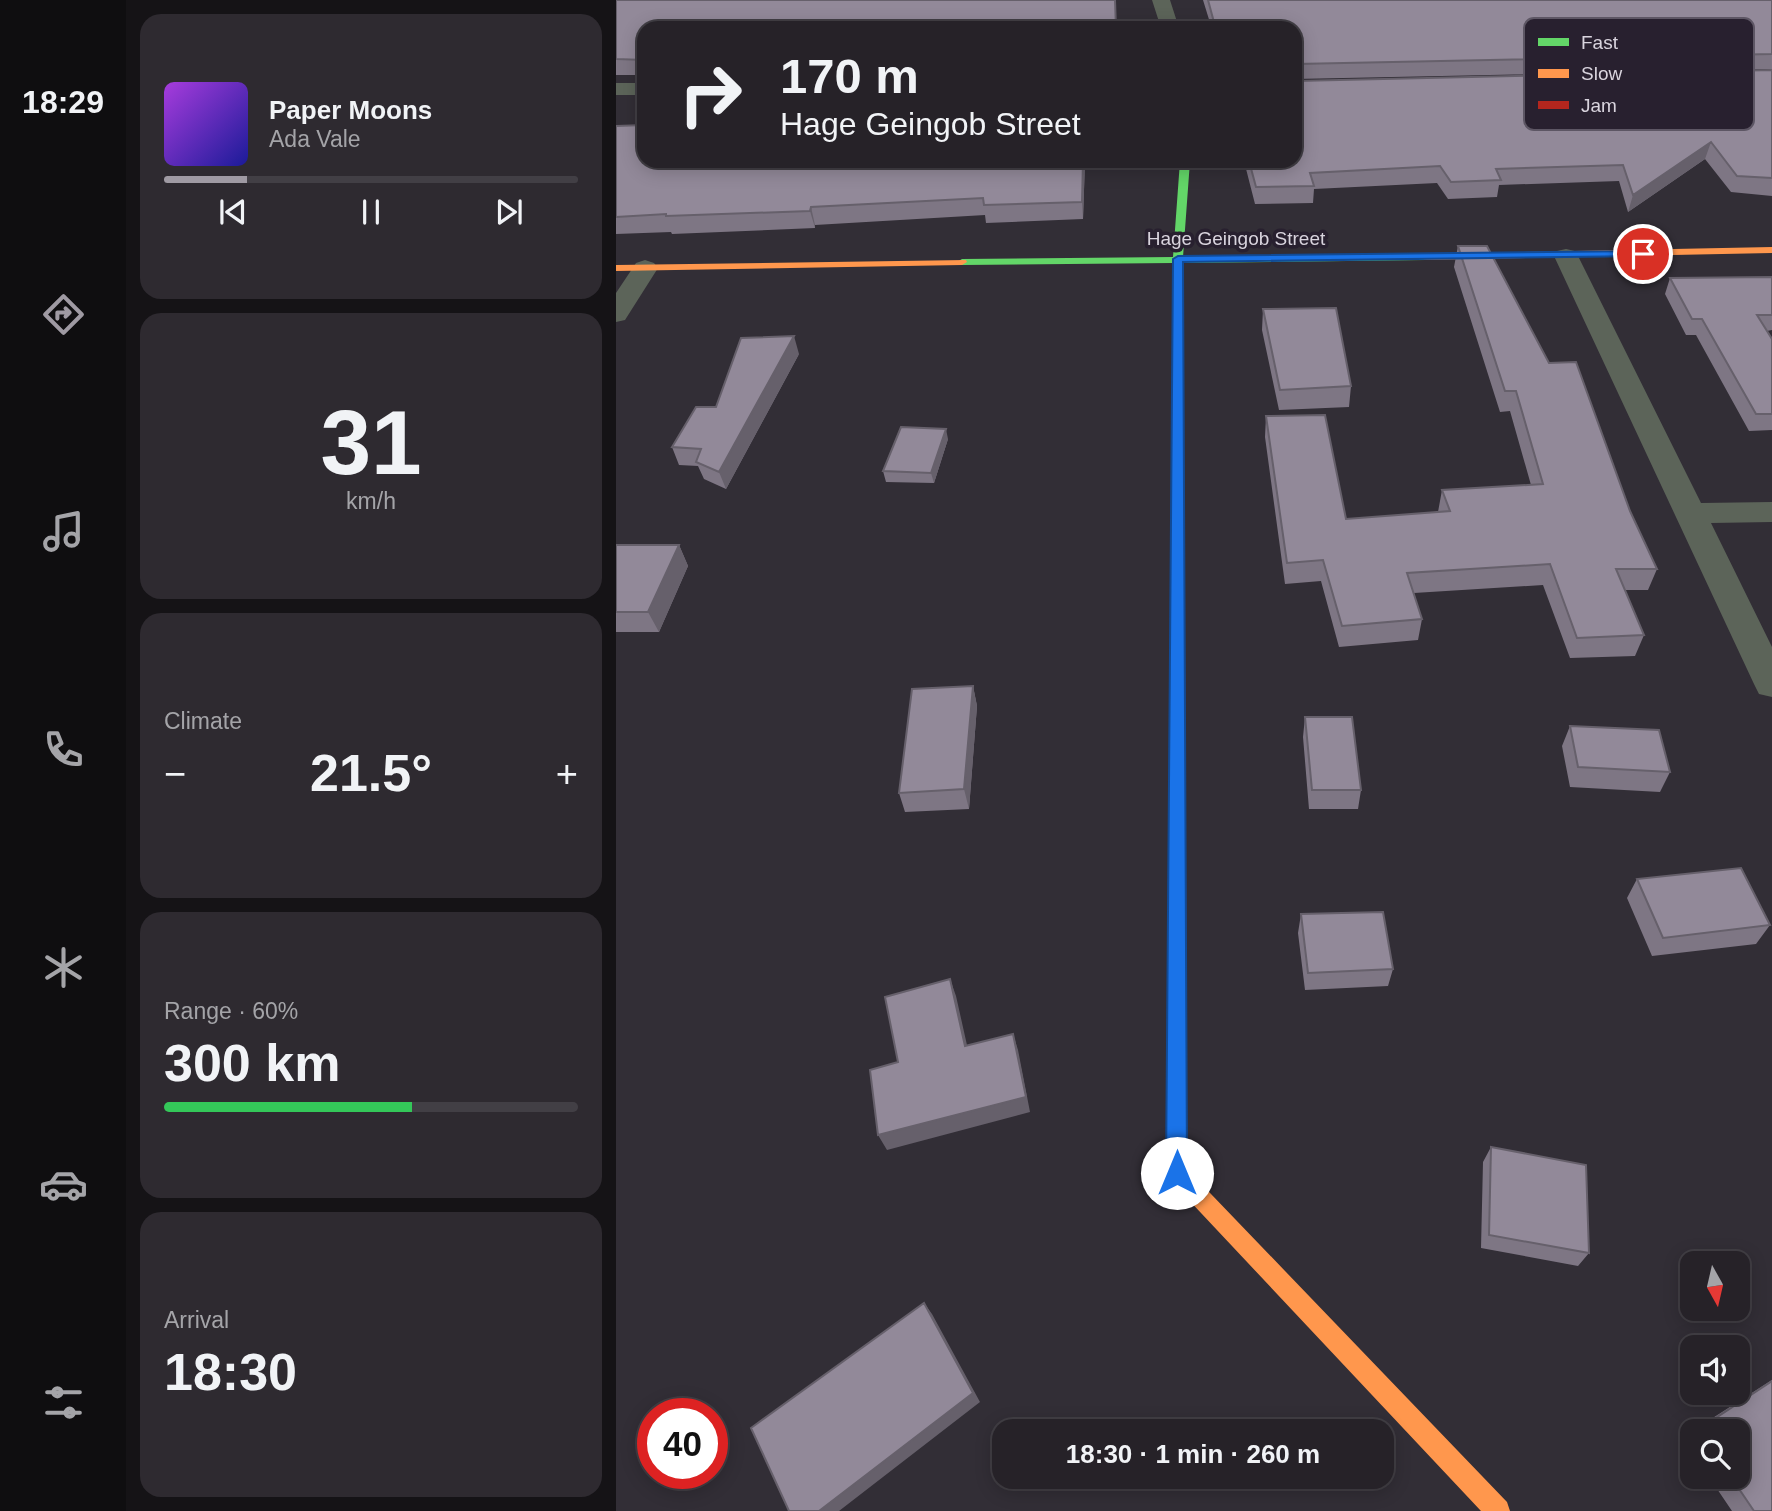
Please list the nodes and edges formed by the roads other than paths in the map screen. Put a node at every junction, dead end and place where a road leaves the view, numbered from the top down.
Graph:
1 (1161, 0) edge
2 (1168, 21) edge
3 (616, 89) edge
4 (637, 89) edge
5 (1184, 168) edge
6 (1772, 250) edge
7 (1566, 256) junction
8 (1178, 259) junction
9 (616, 268) edge
10 (645, 268) junction
11 (616, 314) edge
12 (1772, 512) edge
13 (1691, 513) junction
14 (1772, 684) edge
15 (1498, 1511) edge

1 - 2 street
3 - 4 street
5 - 8 street
6 - 7 street, Hage Geingob Street
7 - 8 street, Hage Geingob Street
7 - 13 street
8 - 10 street, Hage Geingob Street
8 - 15 street
9 - 10 street, Hage Geingob Street
10 - 11 street
12 - 13 street
13 - 14 street

